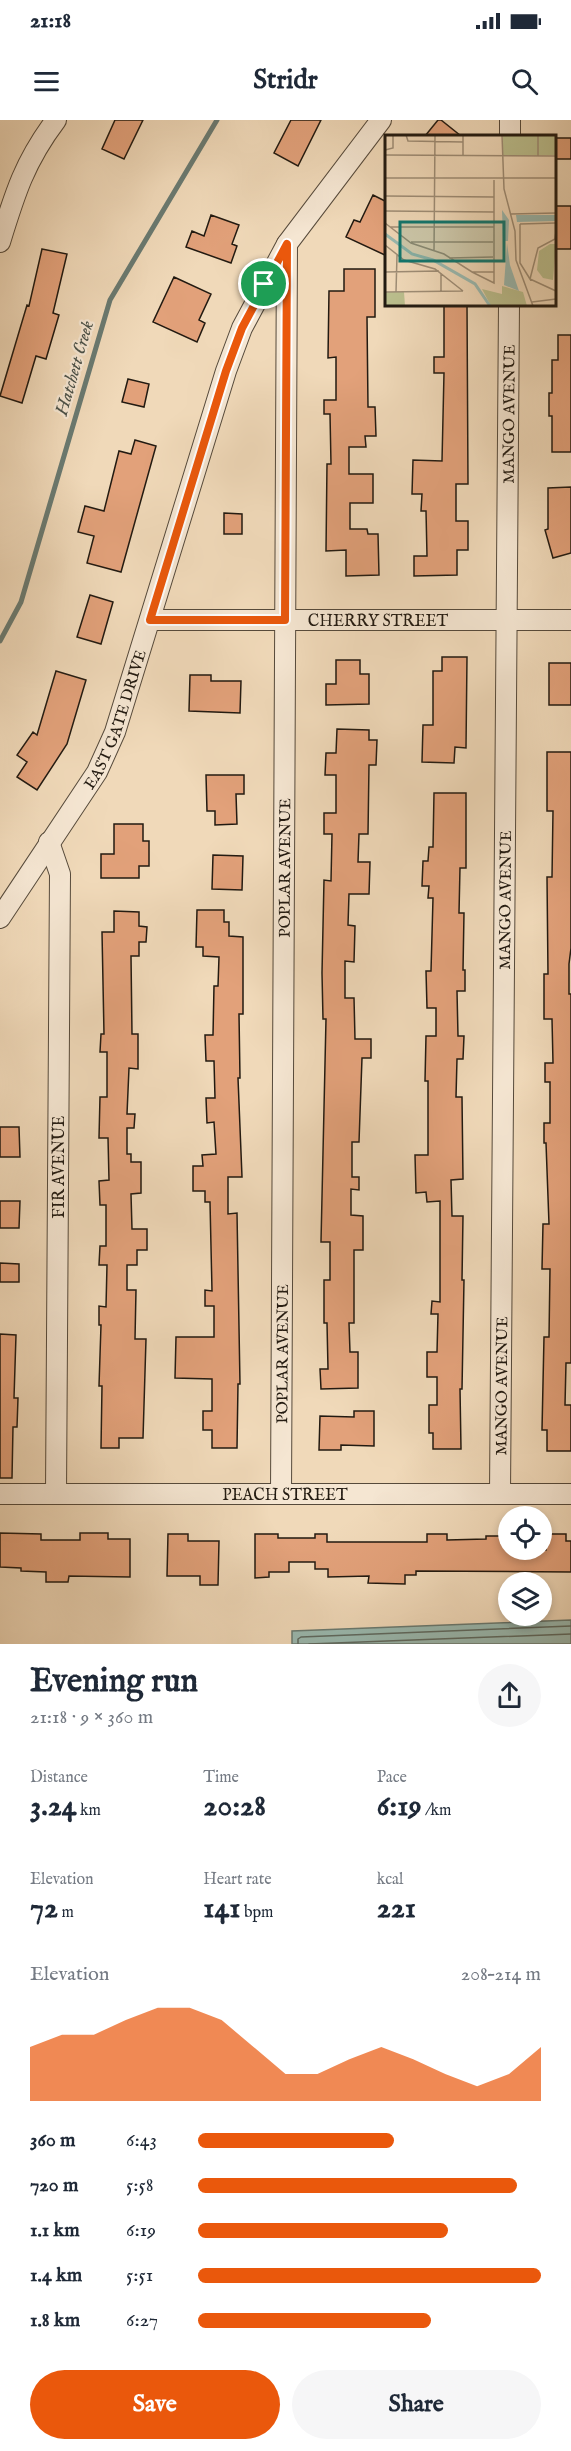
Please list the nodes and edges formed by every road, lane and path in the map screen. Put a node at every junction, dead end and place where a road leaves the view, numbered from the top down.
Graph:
1 (56, 120) edge
2 (381, 120) edge
3 (0, 242) edge
4 (287, 244) junction
5 (509, 306) edge
6 (150, 620) junction
7 (285, 620) junction
8 (507, 620) junction
9 (571, 620) edge
10 (49, 842) junction
11 (0, 918) edge
12 (0, 1494) edge
13 (56, 1494) junction
14 (281, 1494) junction
15 (500, 1494) junction
16 (571, 1494) edge

1 - 3 street
2 - 4 street, EAST GATE DRIVE
4 - 6 street, EAST GATE DRIVE
4 - 7 street, POPLAR AVENUE
5 - 8 street, MANGO AVENUE
6 - 7 street, CHERRY STREET
6 - 10 street, EAST GATE DRIVE
7 - 8 street, CHERRY STREET
7 - 14 street, POPLAR AVENUE
8 - 9 street, CHERRY STREET
8 - 15 street, MANGO AVENUE
10 - 11 street, EAST GATE DRIVE
10 - 13 street, FIR AVENUE
12 - 13 street, PEACH STREET
13 - 14 street, PEACH STREET
14 - 15 street, PEACH STREET
15 - 16 street, PEACH STREET

